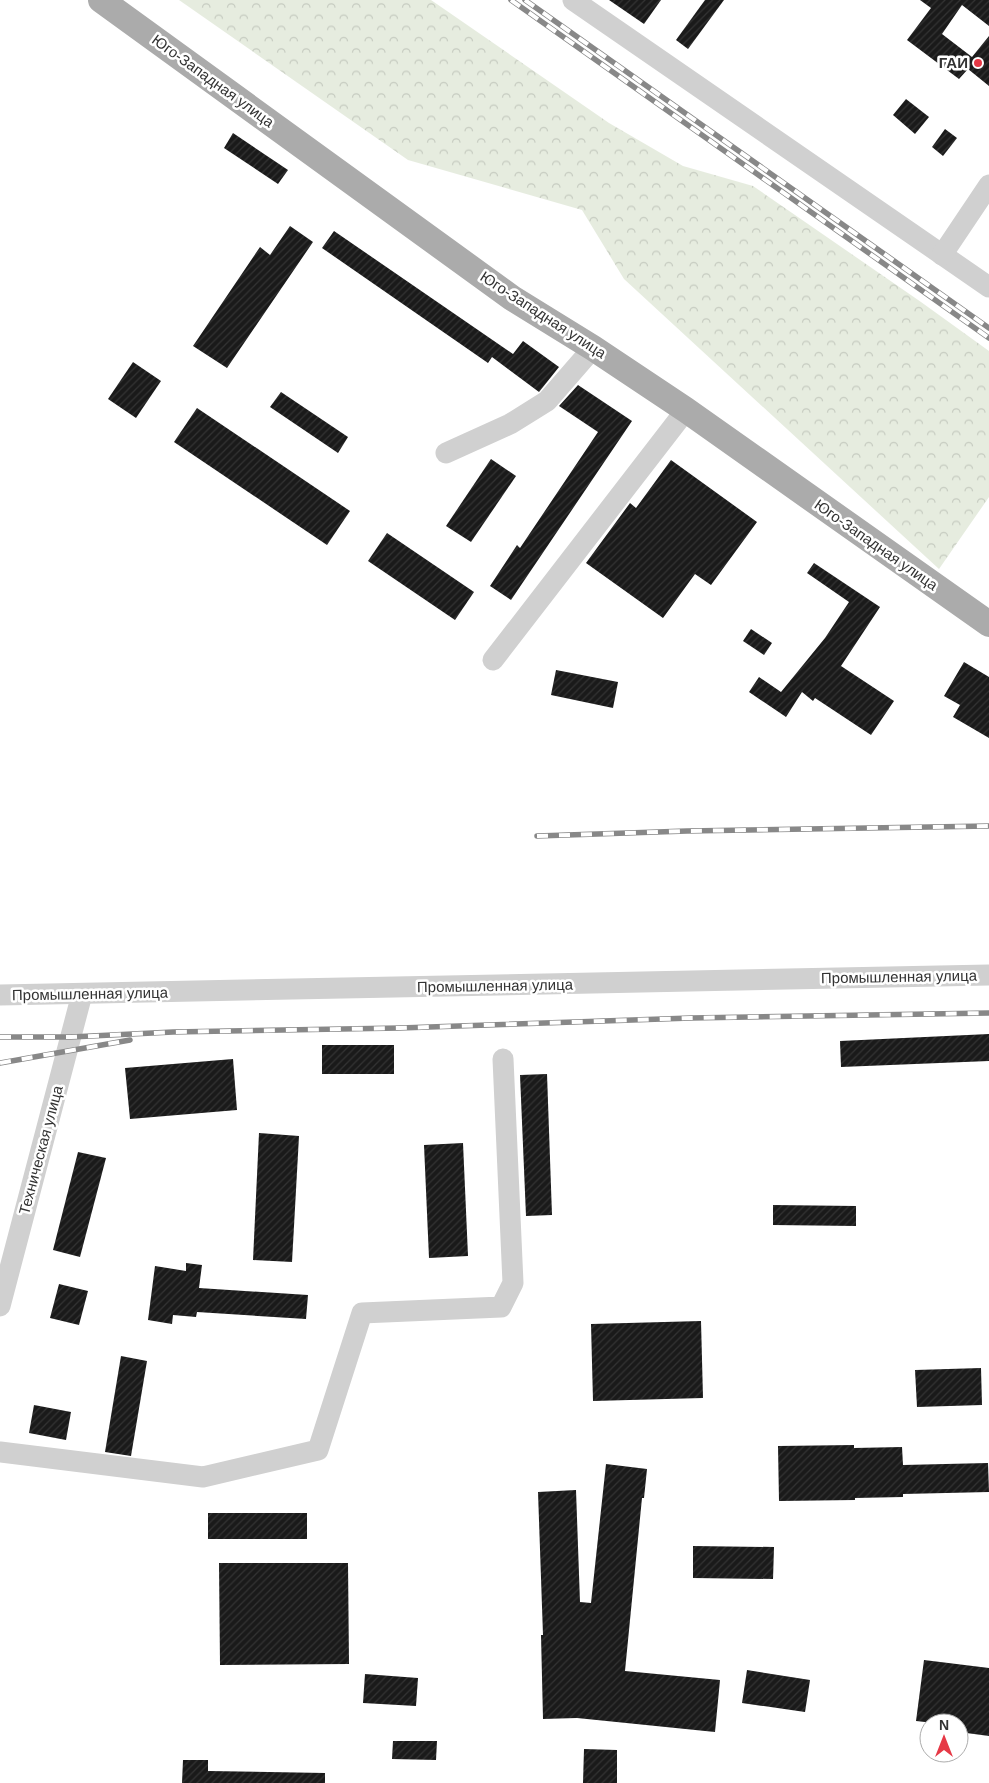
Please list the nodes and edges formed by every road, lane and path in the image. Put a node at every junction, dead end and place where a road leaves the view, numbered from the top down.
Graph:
1 (101, 0) edge
2 (573, 0) edge
3 (989, 185) edge
4 (942, 255) junction
5 (989, 287) edge
6 (593, 348) junction
7 (686, 410) junction
8 (446, 454) dead end
9 (989, 624) edge
10 (493, 660) dead end
11 (989, 975) edge
12 (82, 994) junction
13 (0, 995) edge
14 (503, 1059) dead end
15 (0, 1306) edge
16 (0, 1452) edge

1 - 6 main road, Юго-Западная улица
2 - 4 street
3 - 4 street
4 - 5 street
6 - 7 main road, Юго-Западная улица
6 - 8 street
7 - 9 main road, Юго-Западная улица
7 - 10 street
11 - 12 street, Промышленная улица
12 - 13 street, Промышленная улица
12 - 15 street, Техническая улица
14 - 16 street

